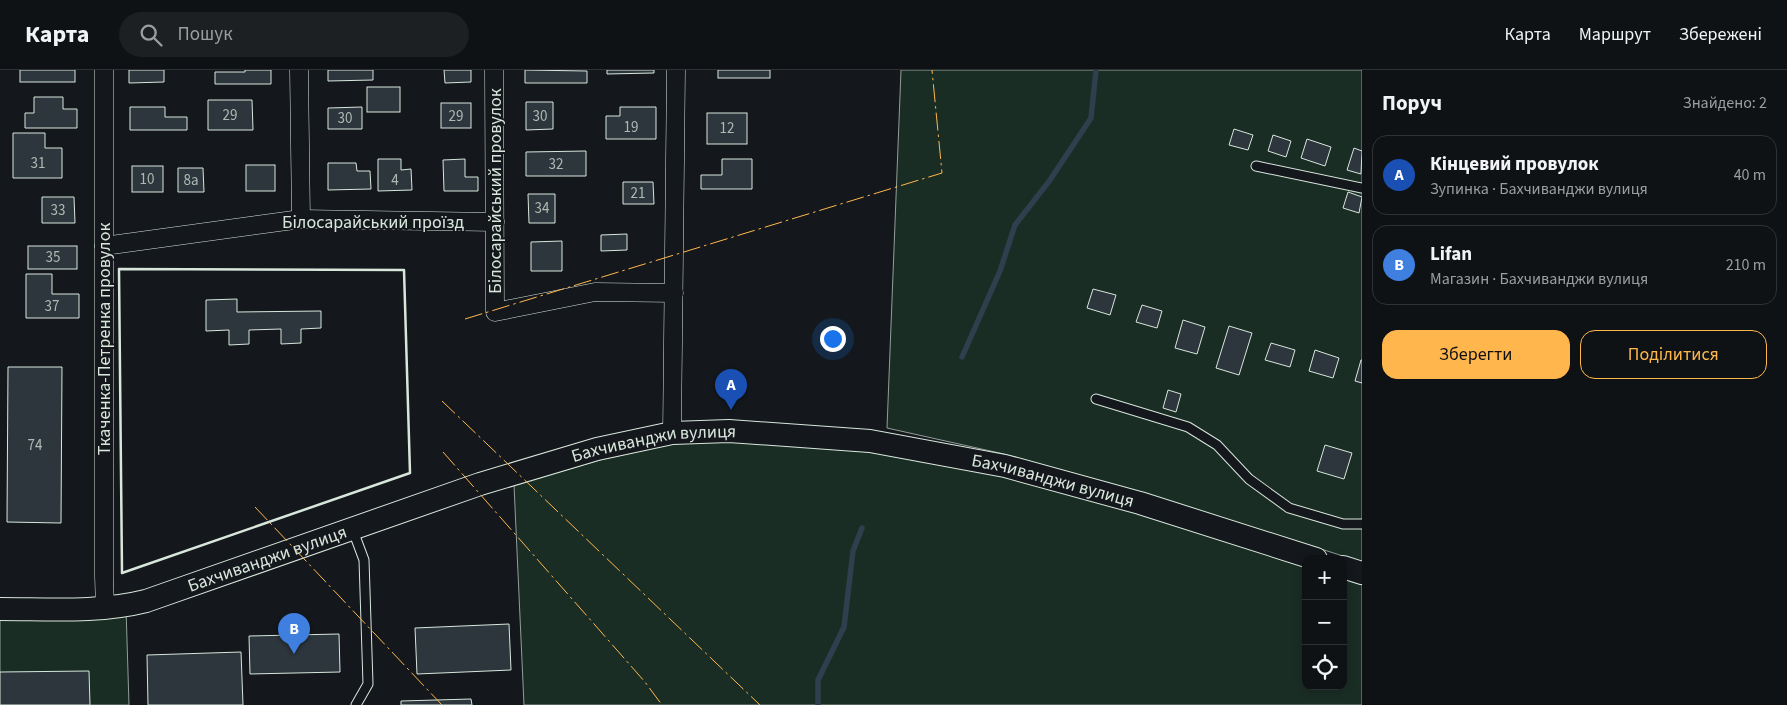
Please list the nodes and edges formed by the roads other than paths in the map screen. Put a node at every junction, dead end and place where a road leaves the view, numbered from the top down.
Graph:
1 (104, 70) edge
2 (299, 70) edge
3 (494, 70) edge
4 (676, 70) edge
5 (1256, 166) dead end
6 (1362, 188) edge
7 (301, 219) junction
8 (495, 222) junction
9 (104, 246) junction
10 (674, 293) junction
11 (1096, 400) dead end
12 (672, 433) junction
13 (1362, 524) edge
14 (352, 528) junction
15 (1303, 555) edge
16 (1347, 568) edge
17 (1362, 573) edge
18 (106, 608) junction
19 (0, 609) edge
20 (356, 705) edge

1 - 9 street, Ткаченка-Петренка провулок
2 - 7 street
3 - 8 street, Білосарайський провулок
4 - 10 street
5 - 6 lane
7 - 8 street, Білосарайський проїзд
7 - 9 street, Білосарайський проїзд
8 - 10 street, Білосарайський провулок
9 - 18 street, Ткаченка-Петренка провулок
10 - 12 street
11 - 13 lane
12 - 14 street, Бахчиванджи вулиця
12 - 15 street, Бахчиванджи вулиця
14 - 18 street, Бахчиванджи вулиця
14 - 20 lane
16 - 17 street
18 - 19 street, Бахчиванджи вулиця

